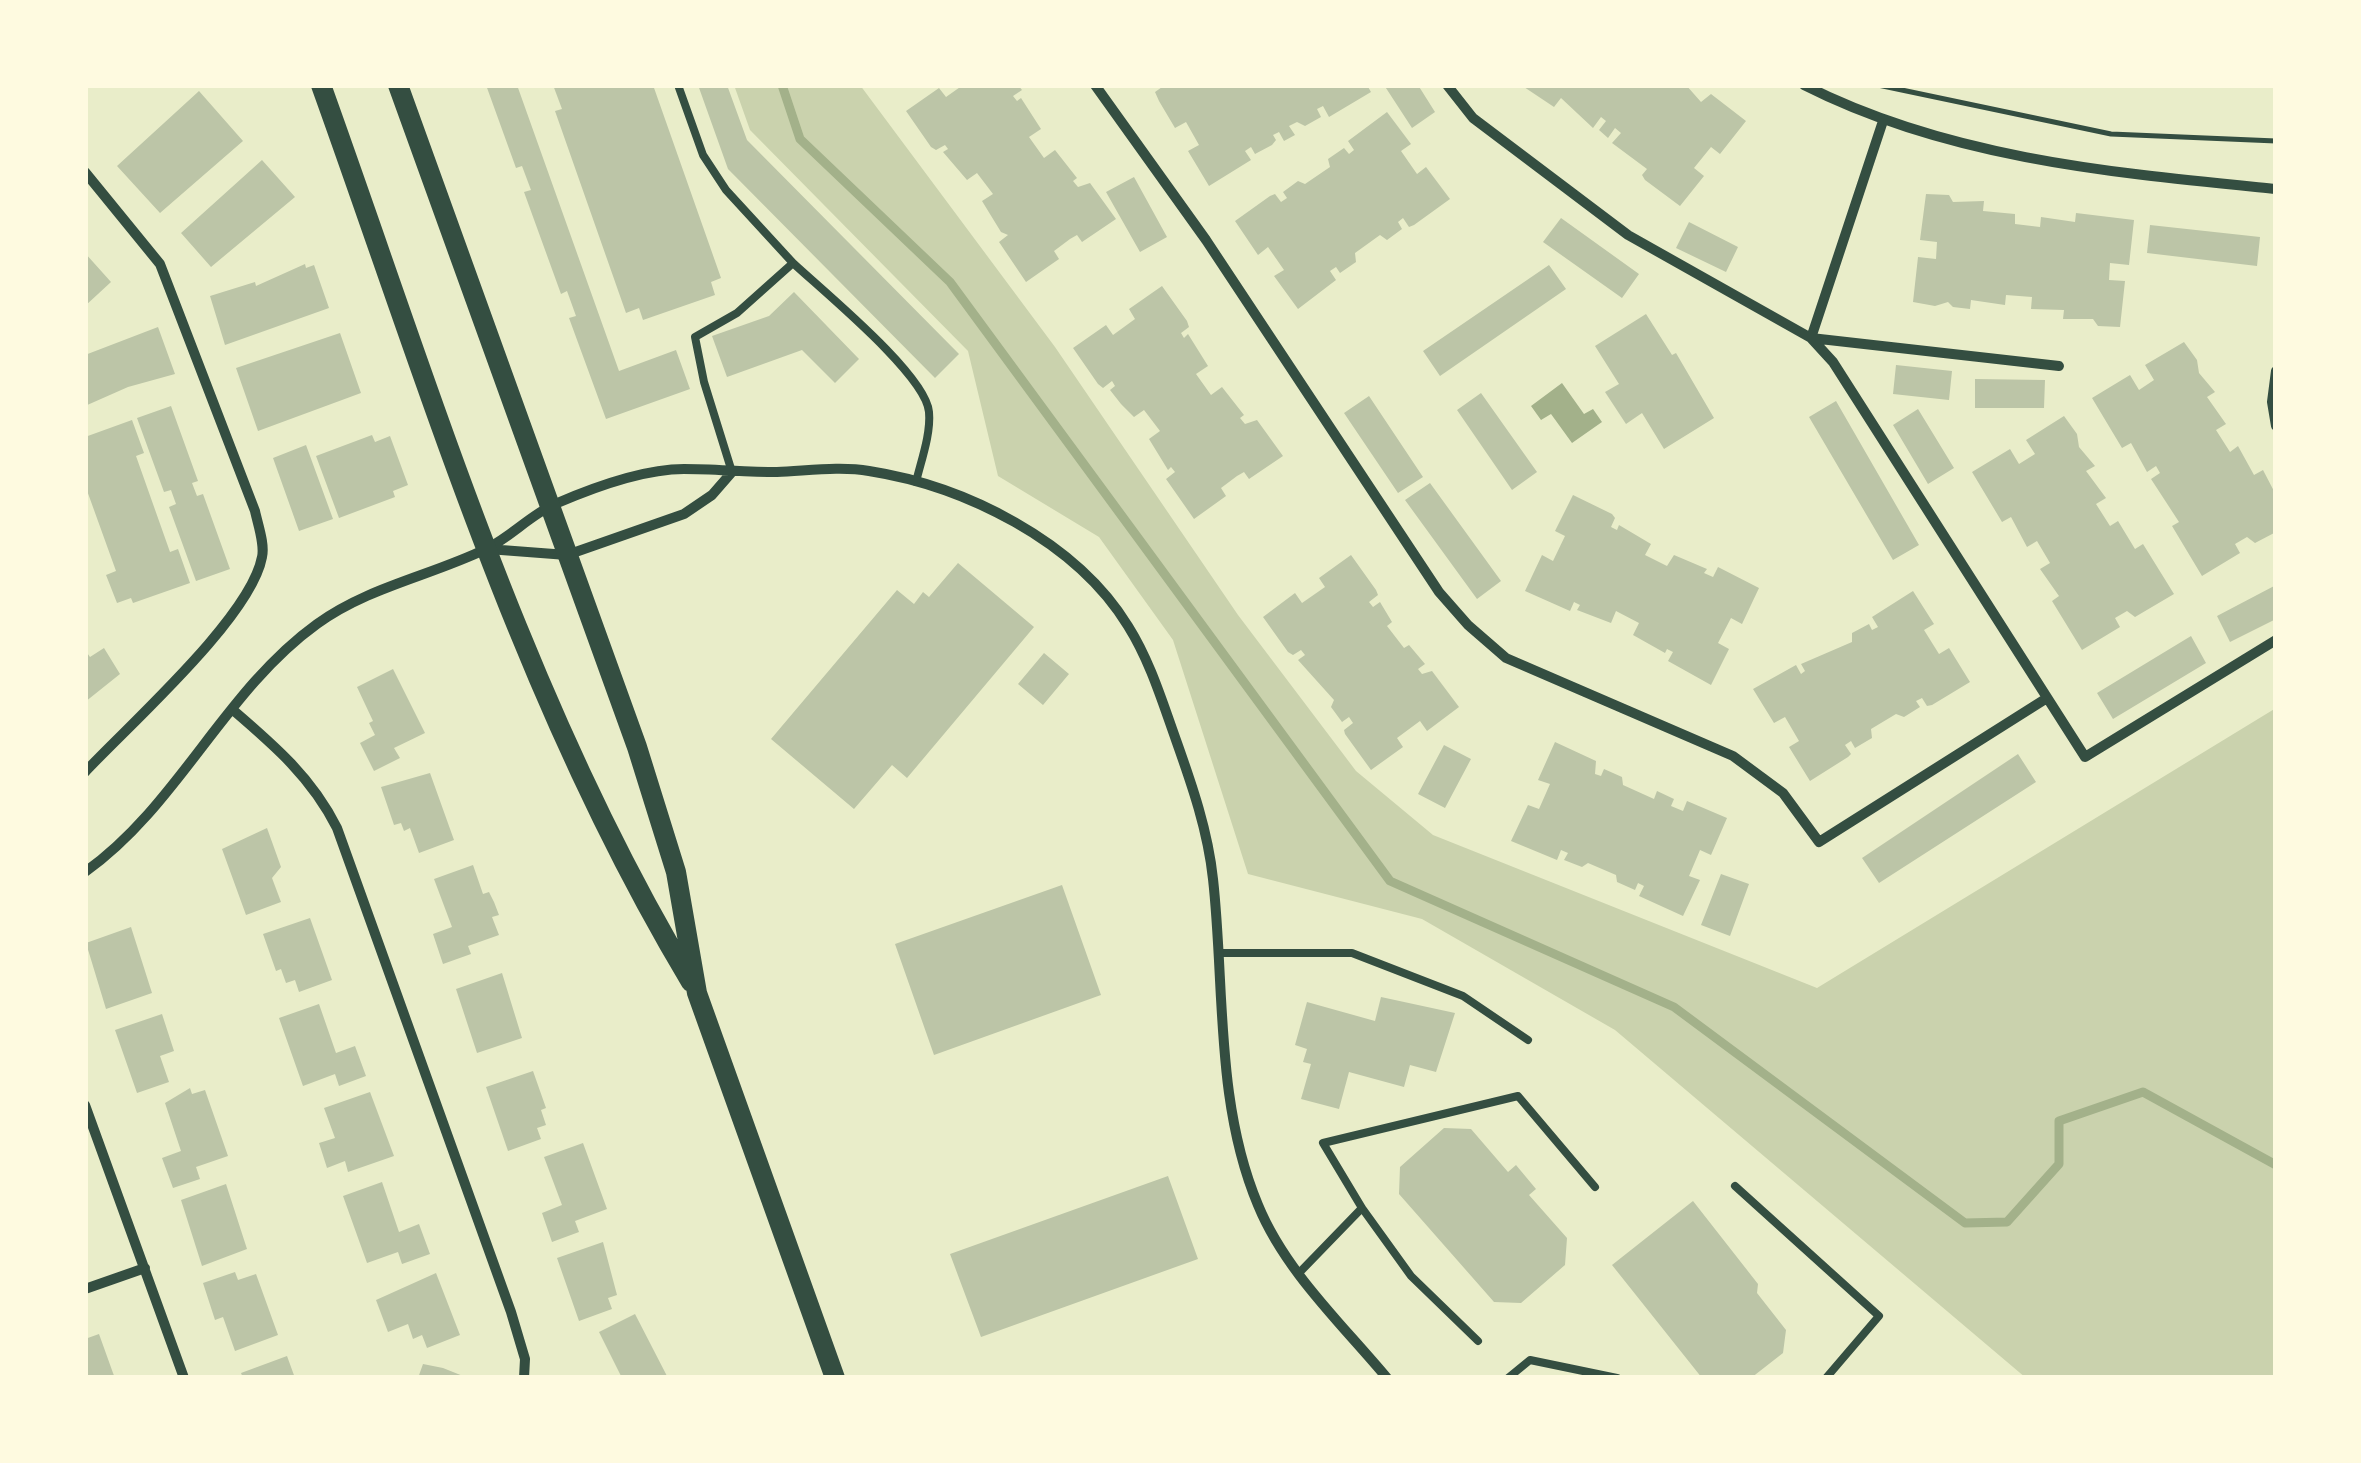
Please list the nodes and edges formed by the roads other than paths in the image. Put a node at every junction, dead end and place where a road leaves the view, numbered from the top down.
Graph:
1 (321, 85) edge
2 (398, 85) edge
3 (678, 85) edge
4 (1095, 85) edge
5 (1447, 85) edge
6 (1804, 85) edge
7 (1883, 121) junction
8 (85, 172) edge
9 (2276, 189) edge
10 (793, 263) junction
11 (1811, 338) junction
12 (2059, 366) dead end
13 (2276, 371) edge
14 (2276, 426) edge
15 (732, 472) junction
16 (916, 482) junction
17 (550, 506) junction
18 (487, 549) junction
19 (567, 555) junction
20 (2276, 640) edge
21 (2046, 698) junction
22 (234, 710) junction
23 (85, 772) edge
24 (85, 872) edge
25 (1218, 953) junction
26 (697, 992) junction
27 (1528, 1040) dead end
28 (85, 1106) edge
29 (1736, 1186) dead end
30 (1594, 1187) dead end
31 (1362, 1208) junction
32 (145, 1268) junction
33 (1298, 1273) junction
34 (85, 1289) edge
35 (1478, 1341) dead end
36 (184, 1378) edge
37 (524, 1378) edge
38 (835, 1378) edge
39 (1387, 1378) edge
40 (1508, 1378) edge
41 (1616, 1378) edge
42 (1826, 1378) edge

1 - 18 main road
2 - 17 main road
3 - 10 lane
4 - 21 street
5 - 11 street
6 - 7 street
7 - 9 street
7 - 11 street
8 - 23 street
10 - 15 lane
10 - 16 lane
11 - 12 street
11 - 21 street
13 - 14 street
15 - 16 street
15 - 17 street
15 - 19 street
16 - 25 street
17 - 18 street
17 - 19 main road
18 - 19 street
18 - 22 street
18 - 26 main road
19 - 26 main road
20 - 21 street
22 - 24 street
22 - 37 street
25 - 27 lane
25 - 33 street
26 - 38 main road
28 - 32 street
29 - 42 lane
30 - 31 lane
31 - 33 lane
31 - 35 lane
32 - 34 street
32 - 36 street
33 - 39 street
40 - 41 lane

